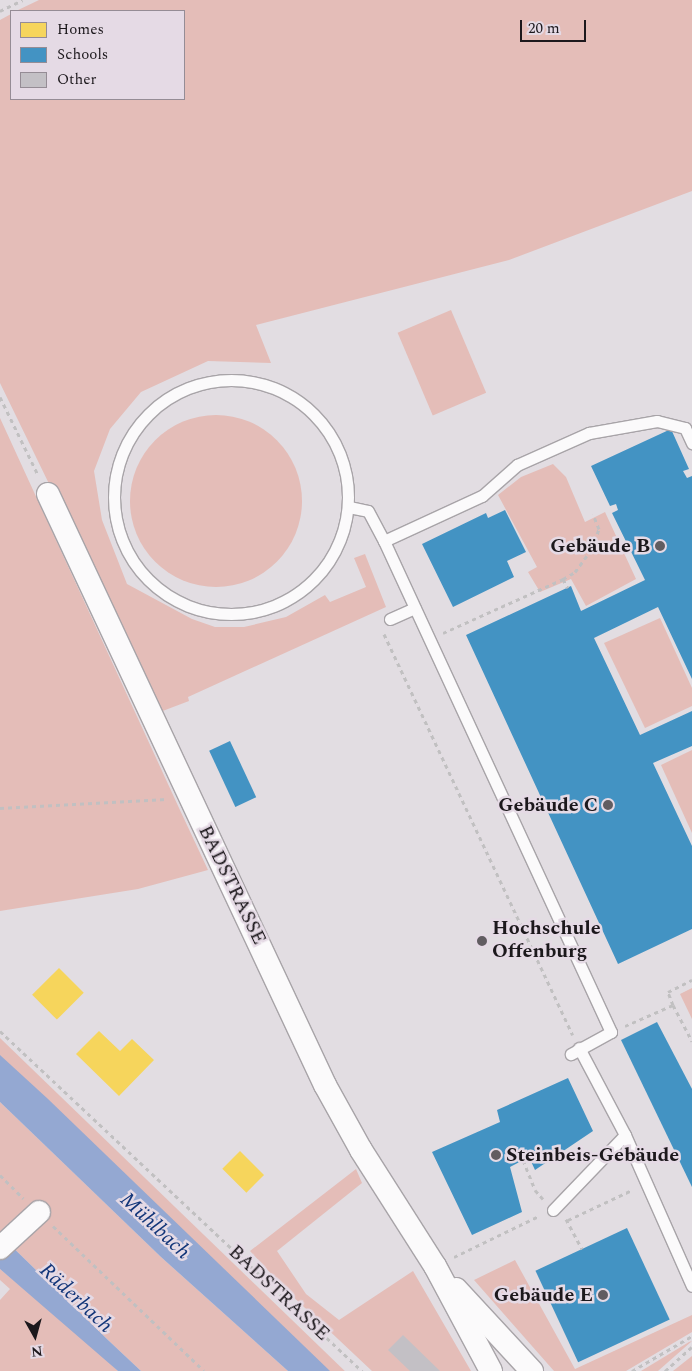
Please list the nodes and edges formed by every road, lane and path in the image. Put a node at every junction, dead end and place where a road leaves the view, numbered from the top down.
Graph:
1 (23, 0) edge
2 (0, 11) edge
3 (0, 397) edge
4 (692, 443) edge
5 (48, 494) joint
6 (349, 507) junction
7 (593, 514) dead end
8 (384, 541) junction
9 (563, 579) junction
10 (568, 588) dead end
11 (415, 608) junction
12 (390, 619) dead end
13 (379, 624) dead end
14 (430, 640) junction
15 (190, 798) junction
16 (0, 808) edge
17 (692, 980) edge
18 (673, 1005) junction
19 (0, 1031) edge
20 (611, 1032) junction
21 (692, 1041) edge
22 (575, 1051) junction
23 (625, 1135) junction
24 (523, 1160) dead end
25 (0, 1175) edge
26 (646, 1184) junction
27 (553, 1210) junction
28 (39, 1212) junction
29 (567, 1220) junction
30 (4, 1244) edge
31 (582, 1249) dead end
32 (435, 1266) junction
33 (692, 1286) edge
34 (692, 1336) edge
35 (692, 1346) edge
36 (204, 1371) edge
37 (362, 1371) edge
38 (491, 1371) edge
39 (532, 1371) edge
40 (632, 1371) edge
41 (665, 1371) edge

1 - 2 path
3 - 5 path
4 - 8 lane
5 - 15 street, BADSTRASSE
6 - 6 lane
6 - 8 lane
7 - 9 path
8 - 11 lane
9 - 10 path
9 - 14 path
11 - 12 lane
11 - 14 lane
13 - 22 path
14 - 20 lane
15 - 16 path
15 - 32 street, BADSTRASSE
17 - 18 path
18 - 20 path
18 - 21 path
19 - 37 path, BADSTRASSE
20 - 22 lane
22 - 23 lane
23 - 26 lane
23 - 27 lane
24 - 27 path
25 - 28 path
26 - 29 path
26 - 33 lane
27 - 29 path
27 - 32 path
28 - 30 street
28 - 36 path
29 - 31 path
32 - 38 street, BADSTRASSE
32 - 39 street, BADSTRASSE
34 - 40 path
35 - 41 path

